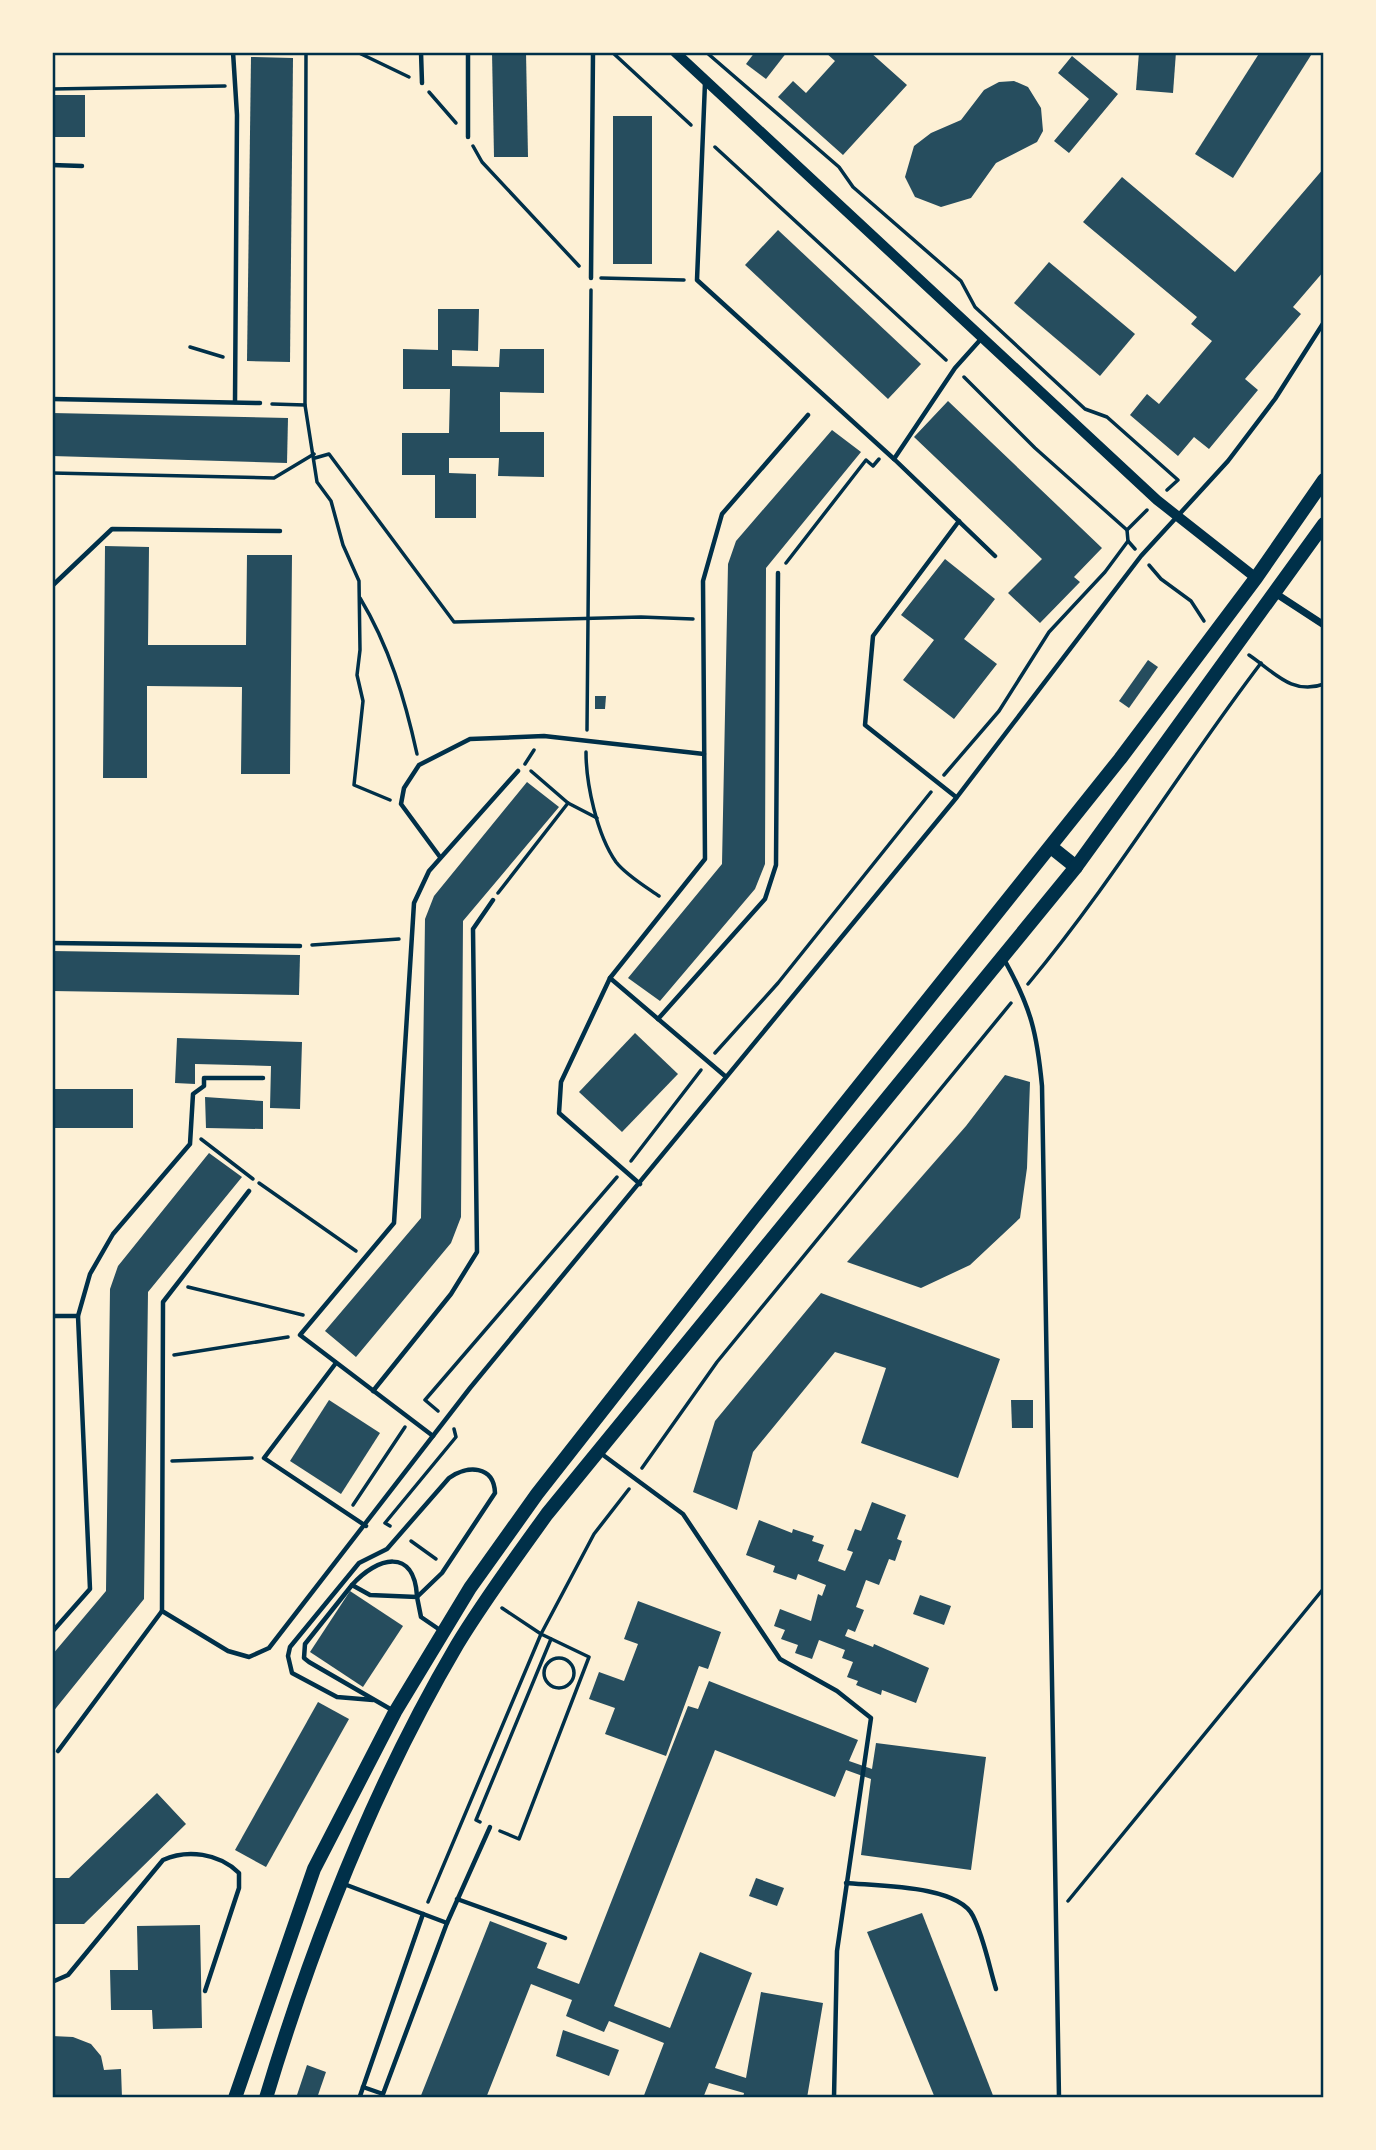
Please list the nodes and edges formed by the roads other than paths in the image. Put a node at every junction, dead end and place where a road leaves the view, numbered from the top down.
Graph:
1 (233, 52) edge
2 (421, 52) edge
3 (468, 52) edge
4 (593, 52) edge
5 (675, 52) edge
6 (705, 80) junction
7 (422, 83) dead end
8 (468, 137) road end
9 (52, 165) edge
10 (82, 166) dead end
11 (590, 278) road end
12 (1324, 321) edge
13 (982, 338) junction
14 (52, 399) edge
15 (235, 402) junction
16 (260, 403) dead end
17 (808, 415) dead end
18 (894, 459) junction
19 (1324, 480) edge
20 (1177, 516) junction
21 (959, 522) junction
22 (1324, 524) edge
23 (280, 531) dead end
24 (995, 556) dead end
25 (778, 573) road end
26 (1256, 578) junction
27 (52, 586) edge
28 (1275, 593) junction
29 (1324, 625) edge
30 (704, 754) junction
31 (518, 771) road end
32 (957, 797) junction
33 (1051, 847) junction
34 (440, 858) junction
35 (1076, 867) junction
36 (493, 900) road end
37 (52, 943) edge
38 (300, 946) road end
39 (1003, 957) junction
40 (610, 978) junction
41 (658, 1019) junction
42 (725, 1076) junction
43 (263, 1078) dead end
44 (640, 1184) junction
45 (249, 1191) dead end
46 (52, 1316) edge
47 (78, 1316) junction
48 (336, 1363) junction
49 (373, 1391) junction
50 (433, 1436) junction
51 (598, 1451) junction
52 (366, 1526) junction
53 (352, 1585) junction
54 (417, 1597) junction
55 (162, 1611) junction
56 (441, 1630) junction
57 (52, 1632) edge
58 (373, 1700) junction
59 (395, 1712) junction
60 (58, 1751) dead end
61 (490, 1827) dead end
62 (846, 1883) junction
63 (343, 1884) junction
64 (457, 1899) junction
65 (424, 1914) junction
66 (447, 1923) junction
67 (565, 1938) dead end
68 (52, 1982) edge
69 (996, 1989) dead end
70 (205, 1992) dead end
71 (363, 2087) junction
72 (360, 2096) edge
73 (382, 2096) edge
74 (234, 2098) edge
75 (266, 2098) edge
76 (834, 2098) edge
77 (1059, 2098) edge

1 - 15 lane
2 - 7 lane
3 - 8 lane
4 - 11 lane
5 - 6 street
6 - 13 street
6 - 18 lane
9 - 10 lane
12 - 20 lane
13 - 18 lane
13 - 20 street
14 - 15 lane
15 - 16 lane
17 - 30 lane
18 - 21 lane
19 - 26 main road
20 - 26 street
20 - 32 lane
21 - 24 lane
21 - 32 lane
22 - 28 main road
23 - 27 lane
25 - 41 lane
26 - 28 main road
26 - 33 main road
28 - 29 street
28 - 35 main road
30 - 34 lane
30 - 40 lane
31 - 34 lane
32 - 42 lane
33 - 35 main road
33 - 56 main road
34 - 48 lane
35 - 39 main road
36 - 49 lane
37 - 38 lane
39 - 51 main road
39 - 77 lane
40 - 41 lane
40 - 44 lane
41 - 42 lane
42 - 44 lane
43 - 47 lane
44 - 50 lane
45 - 55 lane
46 - 47 lane
47 - 57 lane
48 - 49 lane
48 - 52 lane
49 - 50 lane
50 - 52 lane
51 - 62 lane
51 - 63 main road
52 - 55 lane
53 - 54 lane
53 - 54 lane
53 - 58 lane
54 - 56 lane
54 - 58 lane
55 - 60 lane
56 - 59 main road
58 - 59 lane
59 - 74 main road
61 - 64 lane
62 - 69 lane
62 - 76 lane
63 - 65 lane
63 - 75 main road
64 - 66 lane
64 - 67 lane
65 - 66 lane
65 - 71 lane
66 - 73 lane
68 - 70 lane
71 - 72 lane
71 - 73 lane

